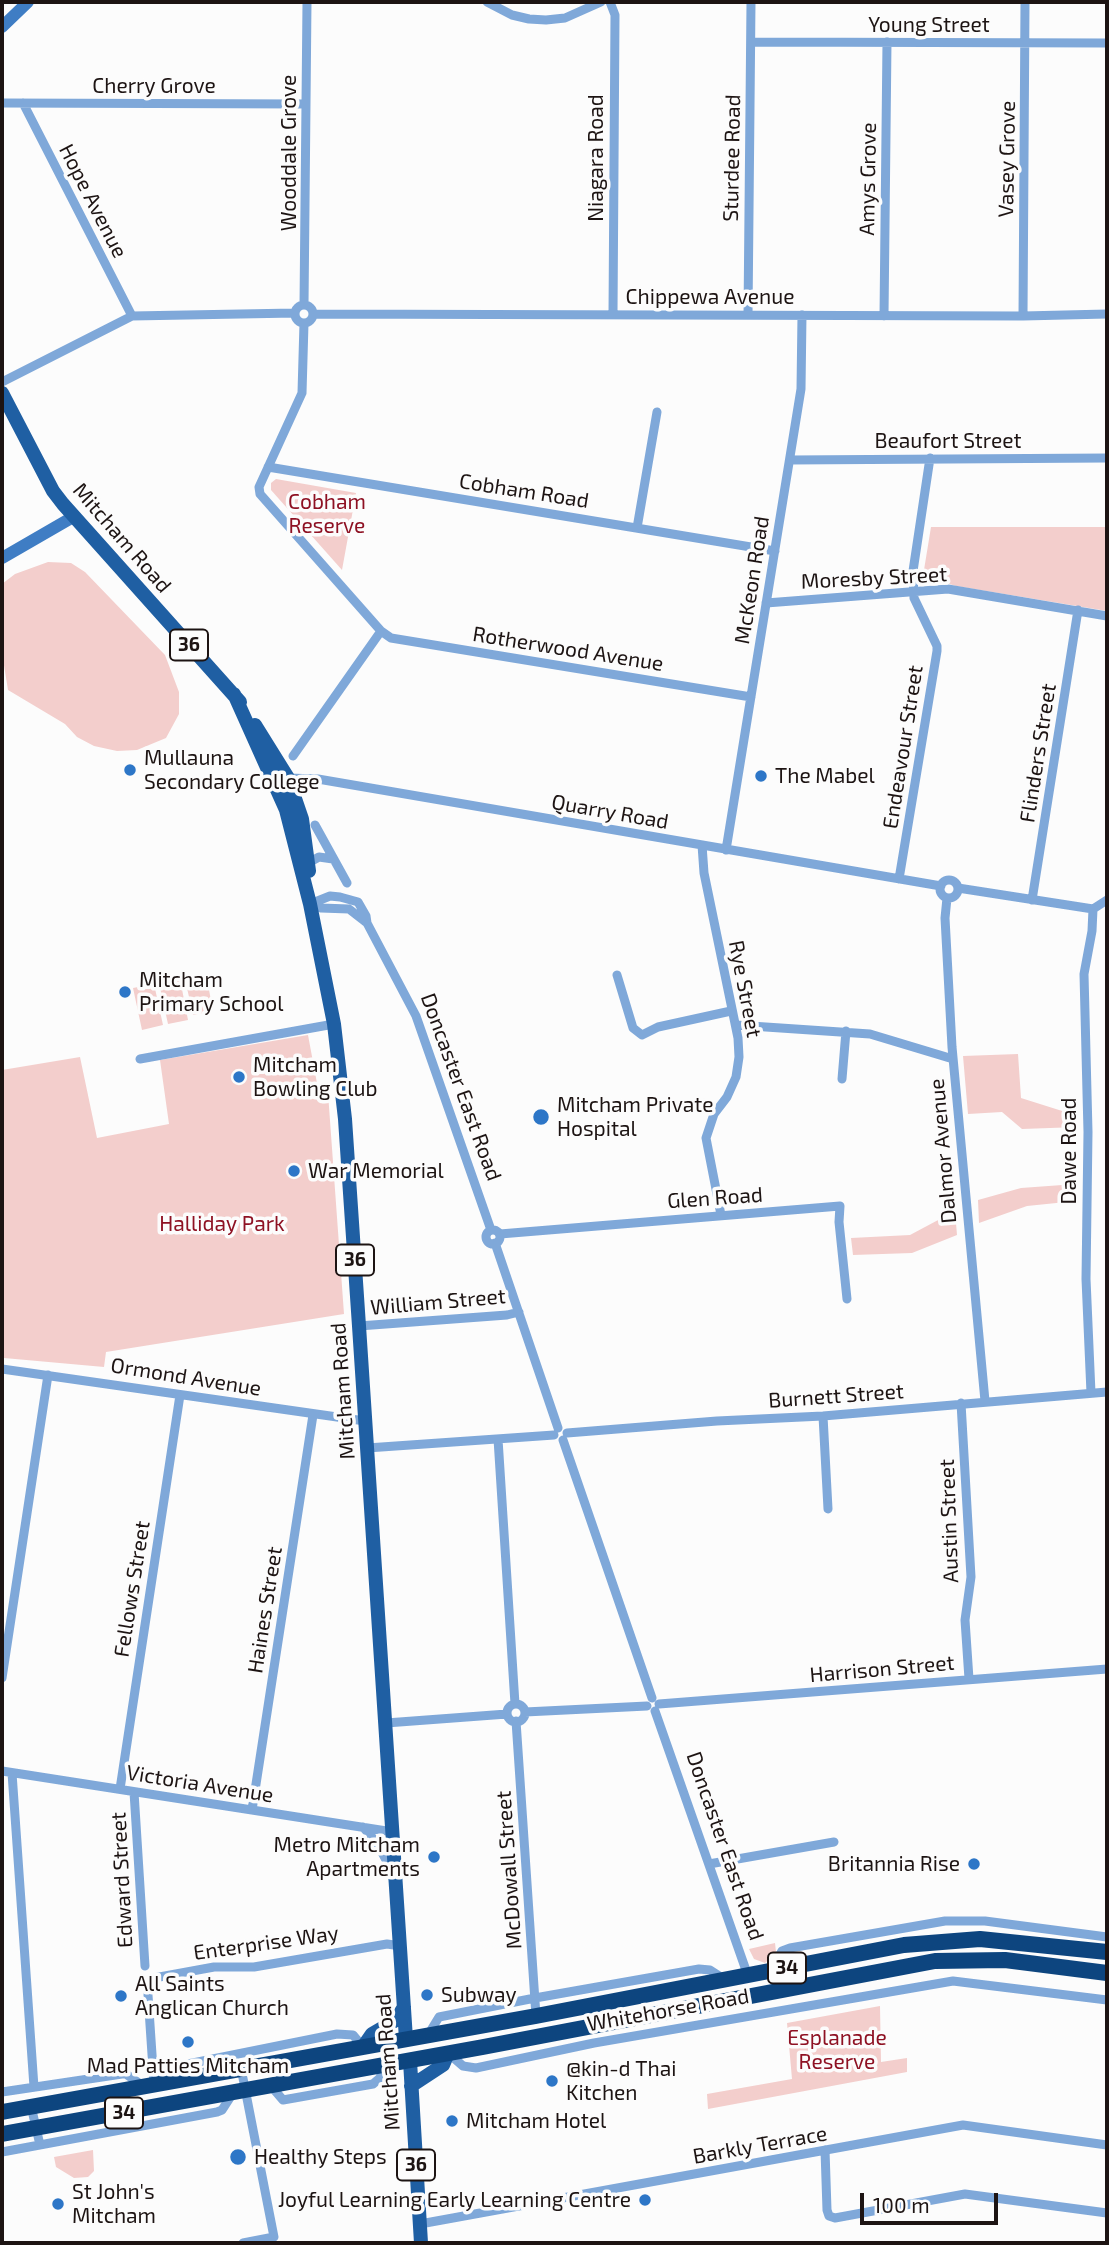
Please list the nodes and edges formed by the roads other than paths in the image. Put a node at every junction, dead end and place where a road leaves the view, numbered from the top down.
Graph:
1 (28, 2) edge
2 (307, 2) edge
3 (487, 2) edge
4 (601, 2) edge
5 (610, 2) edge
6 (751, 2) edge
7 (1025, 2) edge
8 (2, 27) edge
9 (751, 42) junction
10 (887, 42) junction
11 (1026, 43) junction
12 (1107, 43) edge
13 (2, 103) edge
14 (23, 103) junction
15 (306, 104) junction
16 (304, 305) junction
17 (295, 313) junction
18 (313, 314) junction
19 (613, 314) junction
20 (1107, 314) edge
21 (748, 315) junction
22 (802, 315) junction
23 (132, 316) junction
24 (884, 316) junction
25 (1024, 316) junction
26 (304, 323) junction
27 (2, 382) edge
28 (2, 393) edge
29 (657, 412) dead end
30 (930, 458) junction
31 (1107, 458) edge
32 (790, 460) junction
33 (268, 467) junction
34 (73, 517) junction
35 (637, 528) junction
36 (775, 551) junction
37 (2, 558) edge
38 (914, 591) junction
39 (766, 603) junction
40 (1078, 610) junction
41 (1107, 616) edge
42 (381, 631) junction
43 (751, 697) junction
44 (293, 756) dead end
45 (281, 781) junction
46 (314, 825) dead end
47 (702, 845) junction
48 (726, 850) junction
49 (332, 859) junction
50 (308, 863) junction
51 (899, 879) junction
52 (347, 883) dead end
53 (941, 886) junction
54 (958, 888) junction
55 (947, 898) junction
56 (1032, 900) junction
57 (1107, 900) edge
58 (310, 904) junction
59 (1093, 909) junction
60 (617, 975) dead end
61 (731, 1011) junction
62 (334, 1024) junction
63 (736, 1025) junction
64 (846, 1031) junction
65 (140, 1059) dead end
66 (953, 1059) junction
67 (842, 1079) dead end
68 (721, 1215) junction
69 (495, 1236) junction
70 (847, 1299) dead end
71 (519, 1312) junction
72 (359, 1326) junction
73 (2, 1368) edge
74 (48, 1374) junction
75 (1107, 1392) edge
76 (1091, 1393) junction
77 (180, 1395) junction
78 (985, 1401) junction
79 (961, 1403) junction
80 (313, 1415) junction
81 (823, 1416) junction
82 (365, 1421) junction
83 (560, 1434) junction
84 (498, 1439) junction
85 (368, 1448) junction
86 (828, 1509) dead end
87 (1107, 1669) edge
88 (2, 1678) edge
89 (969, 1679) junction
90 (515, 1704) junction
91 (653, 1705) junction
92 (525, 1712) junction
93 (507, 1714) junction
94 (516, 1721) junction
95 (386, 1723) junction
96 (7, 1772) edge
97 (120, 1789) junction
98 (134, 1792) junction
99 (252, 1810) junction
100 (363, 1828) junction
101 (393, 1832) junction
102 (834, 1842) dead end
103 (709, 1864) junction
104 (396, 1878) junction
105 (1107, 1937) edge
106 (401, 1946) junction
107 (1107, 1952) edge
108 (145, 1966) dead end
109 (771, 1971) junction
110 (1107, 1973) edge
111 (748, 1976) junction
112 (725, 1980) junction
113 (754, 1996) junction
114 (535, 1998) junction
115 (1107, 2000) edge
116 (404, 2007) junction
117 (536, 2016) junction
118 (558, 2033) junction
119 (428, 2035) junction
120 (406, 2039) junction
121 (281, 2047) junction
122 (363, 2047) junction
123 (449, 2053) junction
124 (535, 2056) junction
125 (306, 2057) junction
126 (410, 2060) junction
127 (241, 2068) junction
128 (148, 2085) junction
129 (411, 2086) junction
130 (34, 2087) junction
131 (2, 2092) edge
132 (239, 2092) junction
133 (32, 2106) junction
134 (2, 2112) edge
135 (36, 2128) junction
136 (2, 2134) edge
137 (1107, 2144) edge
138 (40, 2145) junction
139 (825, 2150) junction
140 (2, 2152) edge
141 (1107, 2213) edge
142 (420, 2224) junction
143 (243, 2243) edge
144 (421, 2243) edge

1 - 8 main road
2 - 15 street, Wooddale Grove
3 - 4 street
5 - 19 street, Niagara Road
6 - 9 street, Sturdee Road
7 - 11 street, Vasey Grove
9 - 10 street, Young Street
9 - 21 street, Sturdee Road
10 - 11 street, Young Street
10 - 24 street, Amys Grove
11 - 12 street, Young Street
11 - 25 street, Vasey Grove
13 - 14 street, Cherry Grove
14 - 15 street, Cherry Grove
14 - 23 street, Hope Avenue
15 - 16 street, Wooddale Grove
16 - 17 street
16 - 18 street
17 - 23 street
17 - 26 street
18 - 19 street, Chippewa Avenue
18 - 26 street
19 - 21 street, Chippewa Avenue
20 - 25 street, Chippewa Avenue
21 - 22 street, Chippewa Avenue
22 - 24 street, Chippewa Avenue
22 - 32 street, McKeon Road
23 - 27 street
24 - 25 street, Chippewa Avenue
26 - 33 street
28 - 34 main road, Mitcham Road / 36
29 - 35 street
30 - 31 street, Beaufort Street
30 - 32 street, Beaufort Street
30 - 38 street, Endeavour Street
32 - 36 street, McKeon Road
33 - 35 street, Cobham Road
33 - 42 street
34 - 37 main road
34 - 45 main road, Mitcham Road / 36
35 - 36 street, Cobham Road
36 - 39 street, McKeon Road
38 - 39 street, Moresby Street
38 - 40 street, Moresby Street
38 - 51 street, Endeavour Street
39 - 43 street, McKeon Road
40 - 41 street, Moresby Street
40 - 56 street, Flinders Street
42 - 43 street, Rotherwood Avenue
42 - 44 street
43 - 48 street, McKeon Road
45 - 47 street, Quarry Road
45 - 50 main road, Mitcham Road / 36
45 - 58 main road, Mitcham Road / 36
46 - 49 street
47 - 48 street, Quarry Road
47 - 61 street, Rye Street
48 - 51 street, Quarry Road
49 - 50 street
49 - 52 street
50 - 58 main road, Mitcham Road / 36
51 - 53 street, Quarry Road
53 - 54 street, Quarry Road
53 - 55 street
54 - 55 street
54 - 56 street, Quarry Road
55 - 66 street, Dalmor Avenue
56 - 59 street, Quarry Road
57 - 59 street
58 - 62 main road, Mitcham Road / 36
58 - 69 street, Doncaster East Road
59 - 76 street, Dawe Road
60 - 61 street
61 - 63 street, Rye Street
62 - 65 street
62 - 72 main road, Mitcham Road / 36
63 - 64 street
63 - 68 street, Rye Street
64 - 66 street
64 - 67 street
66 - 78 street, Dalmor Avenue
68 - 69 street, Glen Road
68 - 70 street, Glen Road
69 - 71 street, Doncaster East Road
71 - 72 street, William Street
71 - 83 street, Doncaster East Road
72 - 82 main road, Mitcham Road / 36
73 - 74 street, Ormond Avenue
74 - 77 street, Ormond Avenue
74 - 88 street
75 - 76 street, Burnett Street
76 - 78 street, Burnett Street
77 - 80 street, Ormond Avenue
77 - 97 street, Fellows Street
78 - 79 street, Burnett Street
79 - 81 street, Burnett Street
79 - 89 street, Austin Street
80 - 82 street, Ormond Avenue
80 - 99 street, Haines Street
81 - 83 street, Burnett Street
81 - 86 street
82 - 85 main road, Mitcham Road / 36
83 - 84 street, Burnett Street
83 - 91 street, Doncaster East Road
84 - 85 street, Burnett Street
84 - 90 street
85 - 95 main road, Mitcham Road / 36
87 - 89 street, Harrison Street
89 - 91 street, Harrison Street
90 - 92 street
90 - 93 street
91 - 92 street, Harrison Street
91 - 103 street, Doncaster East Road
92 - 94 street
93 - 94 street
93 - 95 street
94 - 114 street, McDowall Street
95 - 101 main road, Mitcham Road / 36
96 - 97 street, Victoria Avenue
96 - 130 street
97 - 98 street, Victoria Avenue
98 - 99 street, Victoria Avenue
98 - 108 street, Edward Street
99 - 100 street, Victoria Avenue
100 - 101 street, Victoria Avenue
100 - 104 street, Mitcham Road
101 - 104 main road, Mitcham Road / 36
102 - 103 street
103 - 111 street, Doncaster East Road
104 - 106 main road, Mitcham Road / 36
105 - 109 street, Whitehorse Road
106 - 116 main road, Mitcham Road / 36
106 - 128 street, Enterprise Way
107 - 109 highway, Whitehorse Road / 34
109 - 111 highway, Whitehorse Road / 34
110 - 113 highway, Whitehorse Road / 34
111 - 112 highway, Whitehorse Road / 34
111 - 113 highway, Doncaster East Road
112 - 114 street, Whitehorse Road
112 - 117 highway, Whitehorse Road / 34
113 - 118 highway, Whitehorse Road / 34
114 - 117 street, McDowall Street
114 - 119 street, Whitehorse Road
115 - 124 street, Whitehorse Road
116 - 120 main road, Mitcham Road / 36
116 - 122 main road
117 - 119 highway, Whitehorse Road / 34
118 - 123 highway, Whitehorse Road / 34
118 - 124 street
119 - 120 highway, Whitehorse Road / 34
120 - 122 highway, Whitehorse Road / 34
120 - 126 highway, Mitcham Road / 36
121 - 122 street, Whitehorse Road
121 - 125 street
121 - 128 street, Whitehorse Road
122 - 125 highway, Whitehorse Road / 34
123 - 124 street, Whitehorse Road
123 - 126 highway, Whitehorse Road / 34
123 - 129 main road
125 - 127 highway, Whitehorse Road / 34
126 - 129 main road, Mitcham Road / 36
126 - 132 highway, Whitehorse Road / 34
127 - 128 highway, Whitehorse Road / 34
127 - 132 street
128 - 130 street, Whitehorse Road
128 - 133 highway, Whitehorse Road / 34
129 - 142 main road, Mitcham Road / 36
130 - 131 street, Whitehorse Road
132 - 135 highway, Whitehorse Road / 34
132 - 138 street, Whitehorse Road
132 - 143 street
133 - 134 highway, Whitehorse Road / 34
133 - 135 street
135 - 136 highway, Whitehorse Road / 34
135 - 138 street
137 - 139 street, Barkly Terrace
138 - 140 street, Whitehorse Road
139 - 141 street
139 - 142 street, Barkly Terrace
142 - 144 main road, Mitcham Road / 36

